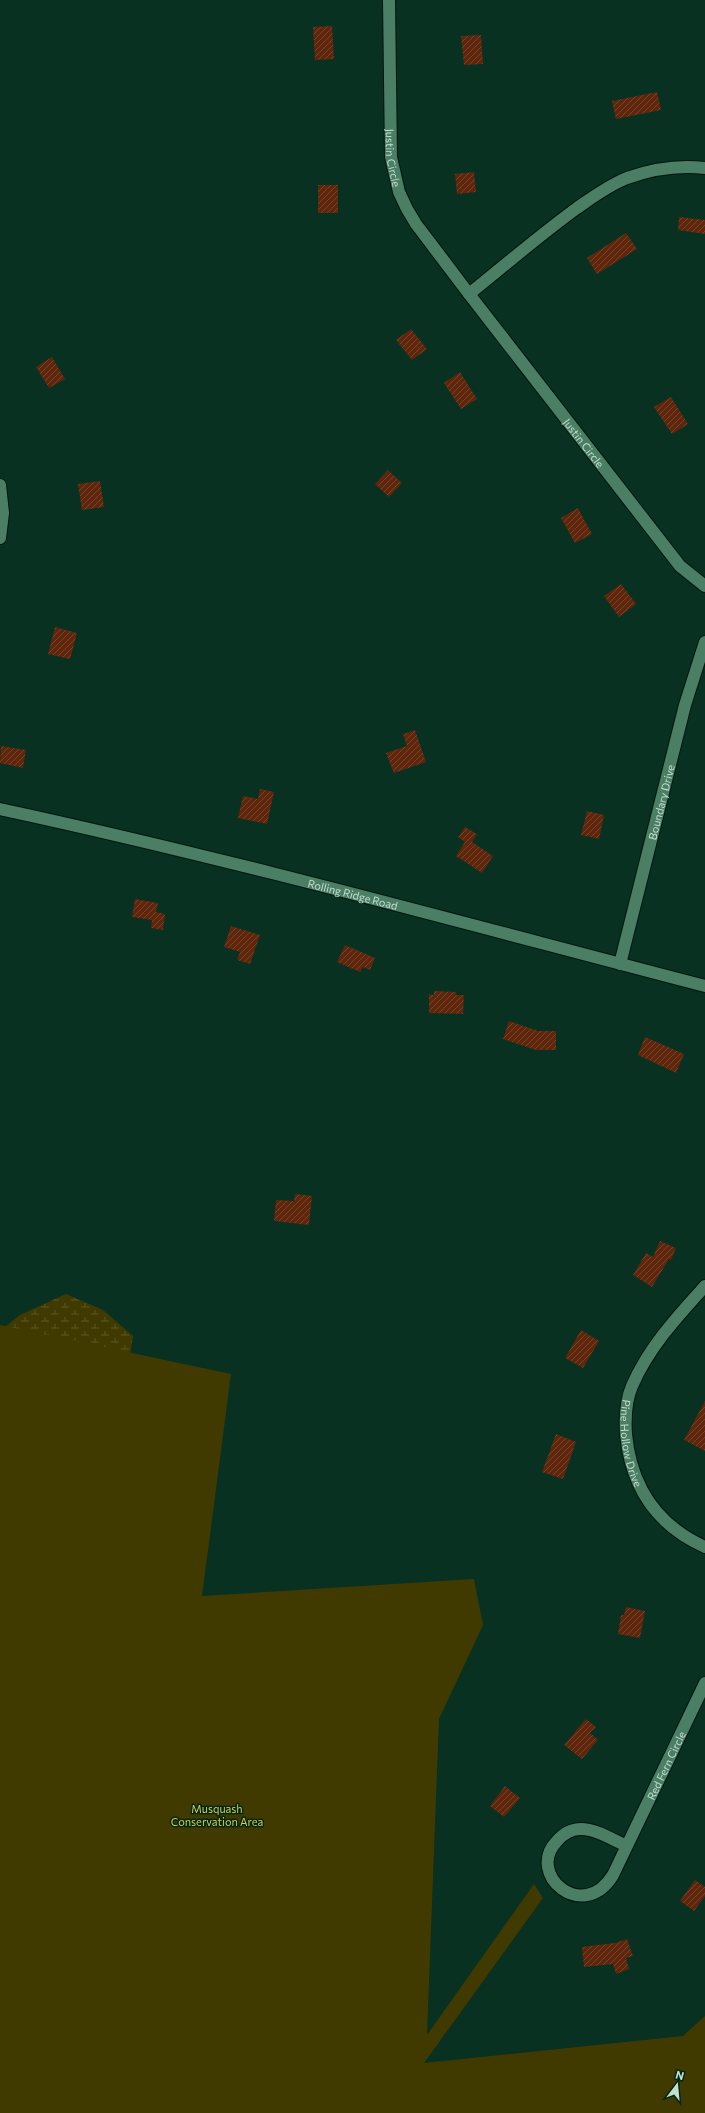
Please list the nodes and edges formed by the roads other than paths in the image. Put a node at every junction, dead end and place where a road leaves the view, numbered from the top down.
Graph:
1 (389, 0) edge
2 (705, 168) edge
3 (469, 294) junction
4 (0, 485) edge
5 (0, 538) edge
6 (705, 586) edge
7 (705, 642) edge
8 (0, 809) edge
9 (620, 964) junction
10 (705, 986) edge
11 (705, 1286) edge
12 (705, 1547) edge
13 (705, 1683) edge
14 (627, 1846) junction

1 - 3 street, Justin Circle
2 - 3 street
3 - 6 street, Justin Circle
4 - 5 street
7 - 9 street, Boundary Drive
8 - 9 street, Rolling Ridge Road
9 - 10 street, Rolling Ridge Road
11 - 12 street, Pine Hollow Drive
13 - 14 street, Red Fern Circle
14 - 14 street, Red Fern Circle

